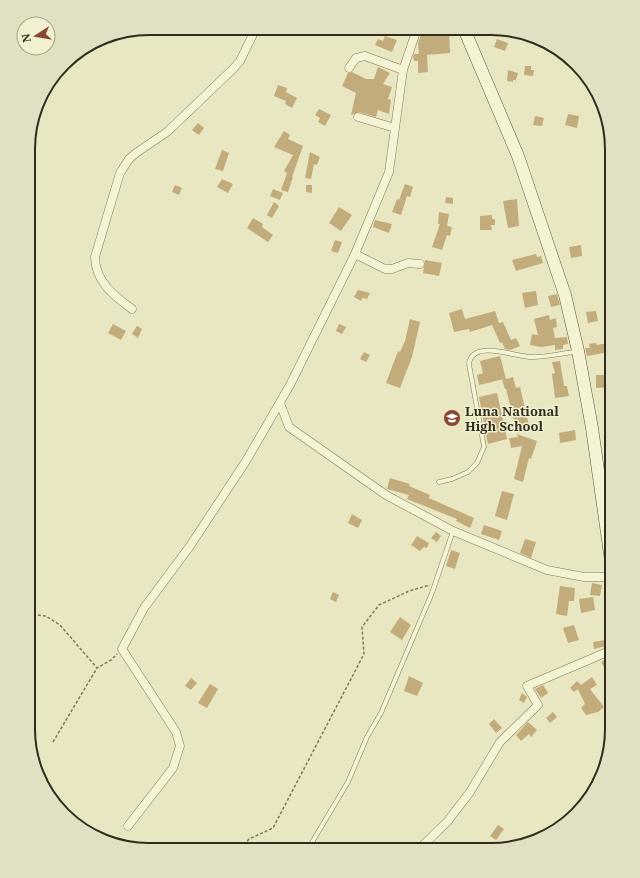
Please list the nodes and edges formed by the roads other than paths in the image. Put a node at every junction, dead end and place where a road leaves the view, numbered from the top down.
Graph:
1 (253, 35) edge
2 (415, 35) edge
3 (467, 35) edge
4 (349, 68) dead end
5 (403, 70) junction
6 (358, 117) dead end
7 (395, 128) junction
8 (355, 254) junction
9 (420, 264) dead end
10 (132, 310) dead end
11 (578, 351) junction
12 (280, 403) junction
13 (439, 482) dead end
14 (605, 519) edge
15 (454, 531) junction
16 (605, 577) edge
17 (605, 653) edge
18 (128, 826) dead end
19 (312, 843) edge
20 (425, 843) edge

1 - 10 street
2 - 5 street
3 - 11 main road
4 - 5 street
5 - 7 street
6 - 7 street
7 - 8 street
8 - 9 street
8 - 12 street
11 - 13 lane
11 - 14 main road
12 - 15 street
12 - 18 street
15 - 16 street
15 - 19 lane
17 - 20 street

